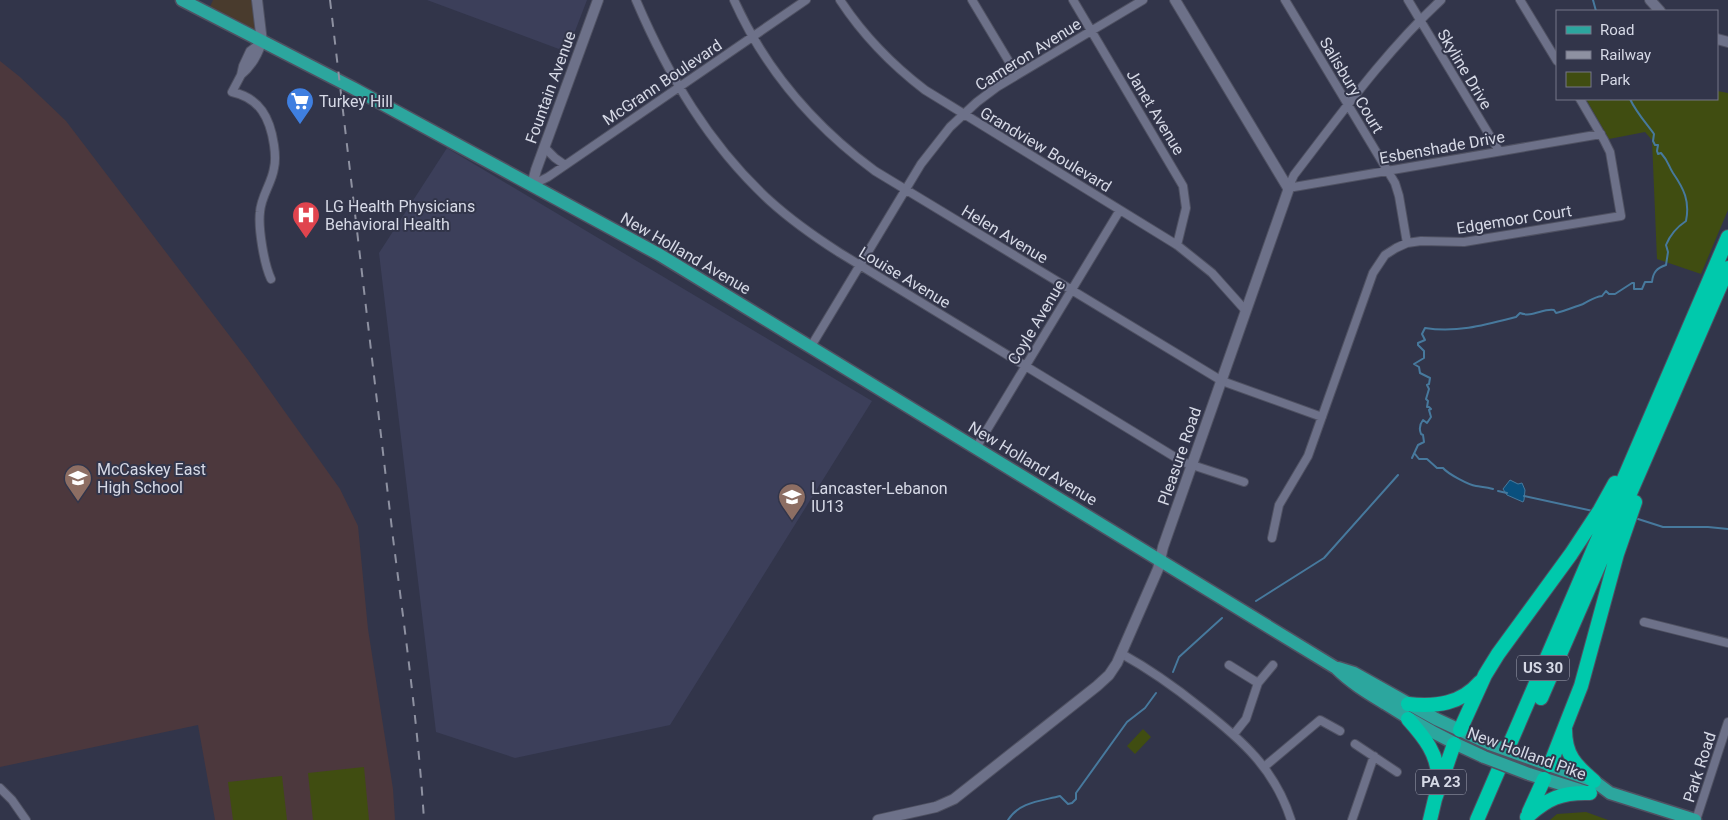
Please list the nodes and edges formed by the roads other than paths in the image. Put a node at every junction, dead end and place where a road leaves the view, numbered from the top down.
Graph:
1 (182, 0) edge
2 (257, 0) edge
3 (598, 0) edge
4 (636, 0) edge
5 (734, 0) edge
6 (806, 0) edge
7 (840, 0) edge
8 (972, 0) edge
9 (1073, 0) edge
10 (1143, 0) edge
11 (1175, 0) edge
12 (1284, 0) edge
13 (1408, 0) edge
14 (1441, 0) edge
15 (1520, 0) edge
16 (1650, 0) edge
17 (1659, 10) edge
18 (1420, 20) junction
19 (1091, 31) junction
20 (753, 36) junction
21 (262, 42) junction
22 (1556, 59) edge
23 (1017, 75) junction
24 (679, 87) junction
25 (1581, 100) edge
26 (1348, 105) junction
27 (963, 114) junction
28 (1601, 134) junction
29 (544, 147) junction
30 (1499, 151) junction
31 (565, 165) junction
32 (1388, 170) junction
33 (532, 185) junction
34 (1288, 188) junction
35 (906, 190) junction
36 (1120, 210) junction
37 (1728, 237) edge
38 (1408, 243) junction
39 (1177, 245) junction
40 (860, 266) junction
41 (1728, 268) edge
42 (271, 279) dead end
43 (1071, 290) junction
44 (1246, 311) junction
45 (810, 348) junction
46 (1025, 366) junction
47 (1222, 381) junction
48 (1322, 417) junction
49 (976, 448) junction
50 (1192, 465) junction
51 (1244, 482) dead end
52 (1614, 515) junction
53 (1272, 538) dead end
54 (1160, 560) junction
55 (1644, 622) dead end
56 (1728, 643) edge
57 (1122, 654) junction
58 (1229, 665) dead end
59 (1273, 665) dead end
60 (1336, 668) junction
61 (1485, 675) junction
62 (1258, 683) junction
63 (1408, 704) junction
64 (1408, 719) junction
65 (1728, 722) edge
66 (1565, 725) junction
67 (1460, 730) junction
68 (1340, 731) dead end
69 (1234, 734) junction
70 (1355, 744) dead end
71 (1454, 744) junction
72 (1374, 756) junction
73 (1550, 765) junction
74 (1264, 767) junction
75 (1397, 772) dead end
76 (1544, 779) junction
77 (1439, 786) junction
78 (1592, 787) junction
79 (0, 788) edge
80 (1526, 819) edge
81 (26, 820) edge
82 (878, 820) edge
83 (1291, 820) edge
84 (1352, 820) edge
85 (1430, 820) edge
86 (1477, 820) edge
87 (1487, 820) edge
88 (1695, 820) edge

1 - 21 main road, New Holland Avenue
2 - 21 street
3 - 29 street, Fountain Avenue
4 - 24 street, Louise Avenue
5 - 20 street, Helen Avenue
6 - 20 street, McGrann Boulevard
7 - 27 street, Grandview Boulevard
8 - 23 street
9 - 19 street, Janet Avenue
10 - 19 street, Cameron Avenue
11 - 34 street
12 - 26 street, Salisbury Court
13 - 18 street, Skyline Drive
14 - 18 street
15 - 22 street
16 - 17 street
18 - 26 street
18 - 30 street, Skyline Drive
19 - 23 street, Cameron Avenue
19 - 39 street, Janet Avenue
20 - 24 street, McGrann Boulevard
20 - 35 street, Helen Avenue
21 - 33 main road, New Holland Avenue
21 - 42 street
23 - 27 street, Cameron Avenue
24 - 31 street, McGrann Boulevard
24 - 40 street, Louise Avenue
25 - 28 street, Edgemoor Court
26 - 32 street, Salisbury Court
26 - 34 street
27 - 35 street, Cameron Avenue
27 - 36 street, Grandview Boulevard
28 - 30 street, Esbenshade Drive
28 - 38 street, Edgemoor Court
29 - 31 street
29 - 33 street, Fountain Avenue
30 - 32 street, Esbenshade Drive
31 - 33 street, McGrann Boulevard
32 - 34 street, Esbenshade Drive
32 - 38 street, Salisbury Court
33 - 45 main road, New Holland Avenue
34 - 44 street, Pleasure Road
35 - 40 street, Cameron Avenue
35 - 43 street, Helen Avenue
36 - 39 street, Grandview Boulevard
36 - 43 street, Coyle Avenue
37 - 52 highway
38 - 48 street, Edgemoor Court
39 - 44 street, Grandview Boulevard
40 - 45 street, Cameron Avenue
40 - 46 street, Louise Avenue
41 - 52 highway
43 - 46 street, Coyle Avenue
43 - 47 street, Helen Avenue
44 - 47 street, Pleasure Road
45 - 49 main road, New Holland Avenue
46 - 49 street, Coyle Avenue
46 - 50 street, Louise Avenue
47 - 48 street, Helen Avenue
47 - 50 street, Pleasure Road
48 - 53 street, Edgemoor Court
49 - 54 main road, New Holland Avenue
50 - 51 street, Louise Avenue
50 - 54 street, Pleasure Road
52 - 61 highway
52 - 66 highway
52 - 86 highway, US 30
52 - 87 highway, US 30
54 - 57 street, Pleasure Road
54 - 60 main road, New Holland Pike
55 - 56 street
57 - 69 street
57 - 82 street, Pleasure Road
58 - 62 street
59 - 62 street
60 - 63 main road, New Holland Pike
60 - 64 main road, New Holland Pike
61 - 63 highway
61 - 67 highway
62 - 69 street
63 - 67 main road, New Holland Pike
64 - 71 main road, New Holland Pike
64 - 77 highway
65 - 88 street, Park Road
66 - 73 highway
66 - 78 highway
67 - 71 main road, PA 23
67 - 73 main road, New Holland Pike, bridge
68 - 74 street
69 - 74 street
70 - 72 street
71 - 76 main road, New Holland Pike, bridge
71 - 77 highway, PA 23
72 - 75 street
72 - 84 street
73 - 76 main road
73 - 78 main road, New Holland Pike
74 - 83 street
76 - 78 main road, New Holland Pike
76 - 80 highway
77 - 85 highway, PA 23
78 - 80 highway
78 - 88 main road, New Holland Pike
79 - 81 street

